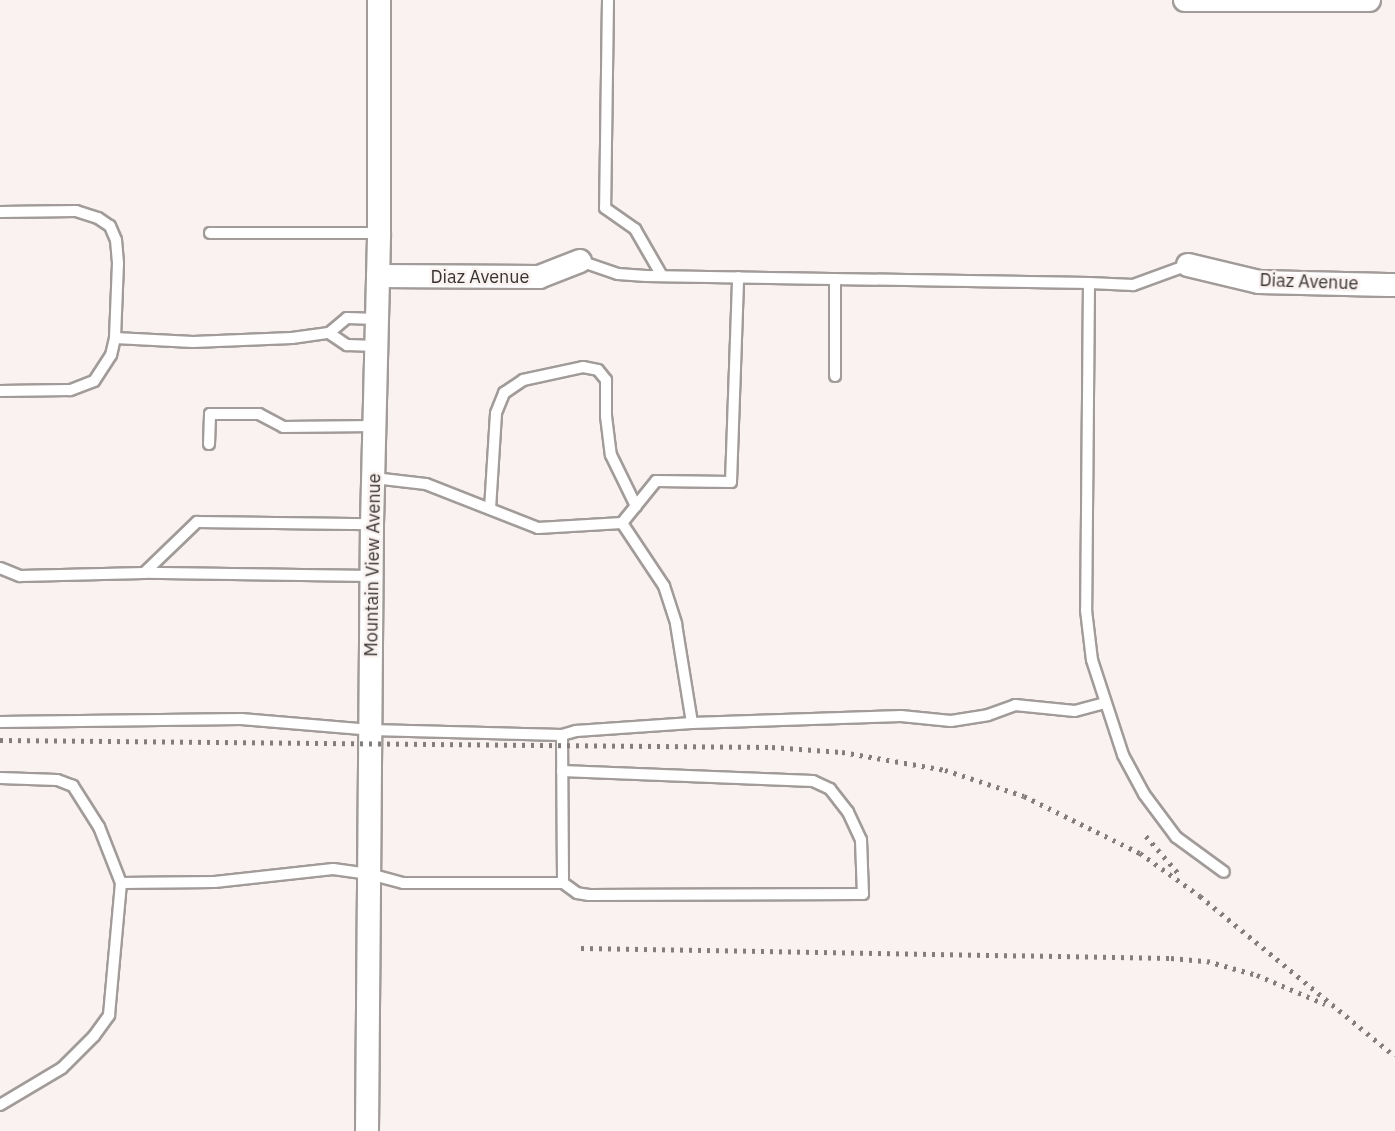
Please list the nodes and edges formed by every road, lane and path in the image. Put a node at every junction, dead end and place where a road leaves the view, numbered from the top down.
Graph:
1 (379, 0) edge
2 (608, 0) edge
3 (1185, 0) edge
4 (1356, 0) edge
5 (0, 212) edge
6 (210, 233) dead end
7 (379, 233) junction
8 (580, 261) joint
9 (1188, 265) joint
10 (378, 276) junction
11 (662, 276) junction
12 (738, 278) junction
13 (835, 279) junction
14 (1089, 283) junction
15 (1395, 285) edge
16 (377, 319) junction
17 (329, 333) junction
18 (115, 338) junction
19 (377, 346) junction
20 (836, 376) dead end
21 (0, 390) edge
22 (376, 426) junction
23 (209, 444) dead end
24 (374, 478) junction
25 (636, 506) junction
26 (490, 509) junction
27 (622, 524) junction
28 (372, 525) junction
29 (0, 568) edge
30 (144, 573) junction
31 (372, 576) junction
32 (1105, 703) junction
33 (0, 722) edge
34 (692, 723) junction
35 (371, 730) junction
36 (562, 735) junction
37 (562, 771) junction
38 (0, 778) edge
39 (1224, 872) dead end
40 (369, 874) junction
41 (121, 883) junction
42 (563, 883) junction
43 (0, 1105) edge
44 (367, 1131) edge

1 - 7 street, Mountain View Avenue
2 - 11 lane
3 - 4 street
5 - 18 lane
6 - 7 lane
7 - 10 street, Mountain View Avenue
8 - 10 street, Diaz Avenue
8 - 11 lane
9 - 14 lane
9 - 15 street, Diaz Avenue
10 - 16 street, Mountain View Avenue
11 - 12 lane
12 - 13 lane
12 - 25 lane
13 - 14 lane
13 - 20 lane
14 - 32 lane
16 - 17 lane
16 - 19 street, Mountain View Avenue
17 - 18 lane
17 - 19 lane
18 - 21 lane
19 - 22 street, Mountain View Avenue
22 - 23 lane
22 - 24 street, Mountain View Avenue
24 - 26 lane
24 - 28 street, Mountain View Avenue
25 - 26 lane
25 - 27 lane
26 - 27 lane
27 - 34 lane
28 - 30 lane
28 - 31 street, Mountain View Avenue
29 - 30 lane
30 - 31 lane
31 - 35 street, Mountain View Avenue
32 - 34 lane
32 - 39 lane
33 - 35 lane
34 - 36 lane
35 - 36 lane
35 - 40 street, Mountain View Avenue
36 - 37 lane
37 - 42 lane
37 - 42 lane
38 - 41 lane
40 - 41 lane
40 - 42 lane
40 - 44 street, Mountain View Avenue
41 - 43 lane

